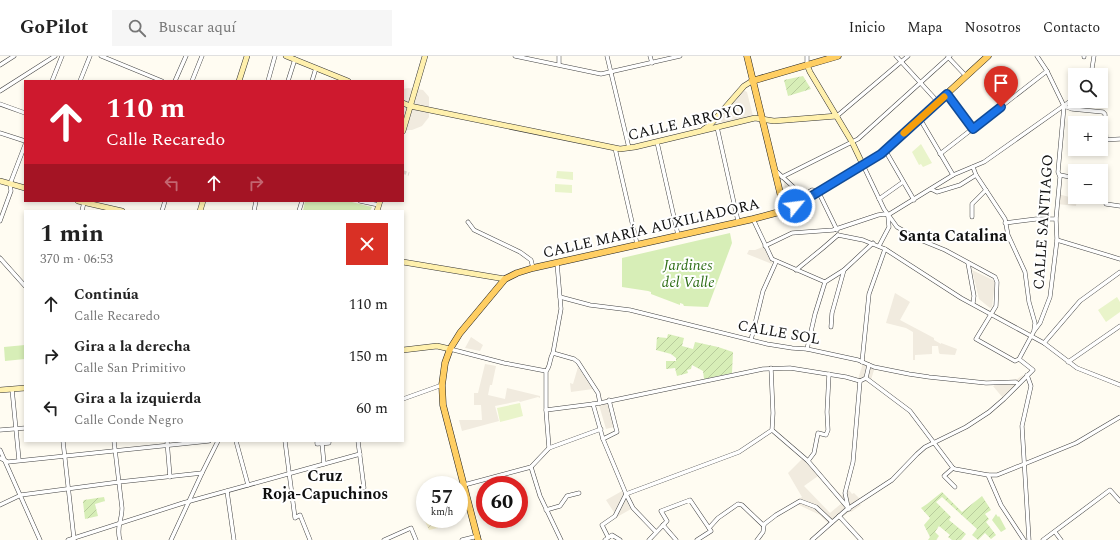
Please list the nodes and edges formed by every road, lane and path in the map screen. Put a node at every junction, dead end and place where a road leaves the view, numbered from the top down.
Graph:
1 (14, 56) edge
2 (54, 56) edge
3 (62, 56) edge
4 (90, 56) edge
5 (101, 56) edge
6 (186, 56) edge
7 (202, 56) edge
8 (247, 56) edge
9 (275, 56) edge
10 (286, 56) edge
11 (425, 56) edge
12 (515, 56) edge
13 (559, 56) edge
14 (607, 56) edge
15 (650, 56) edge
16 (680, 56) edge
17 (747, 56) edge
18 (807, 56) edge
19 (838, 56) edge
20 (896, 56) edge
21 (908, 56) edge
22 (949, 56) edge
23 (988, 56) edge
24 (1037, 56) edge
25 (1094, 56) edge
26 (524, 57) edge
27 (295, 59) junction
28 (901, 62) junction
29 (652, 63) junction
30 (559, 64) junction
31 (0, 65) edge
32 (807, 65) junction
33 (316, 68) junction
34 (1092, 68) edge
35 (1047, 71) junction
36 (611, 72) junction
37 (966, 76) junction
38 (336, 79) edge
39 (52, 80) edge
40 (80, 80) edge
41 (160, 80) edge
42 (175, 80) edge
43 (192, 80) edge
44 (239, 80) edge
45 (268, 80) edge
46 (288, 80) edge
47 (312, 80) edge
48 (752, 81) junction
49 (920, 83) junction
50 (0, 91) edge
51 (947, 94) junction
52 (938, 102) junction
53 (404, 103) edge
54 (1068, 103) edge
55 (0, 104) edge
56 (410, 106) junction
57 (1064, 106) junction
58 (24, 113) edge
59 (719, 115) junction
60 (837, 116) junction
61 (1105, 116) edge
62 (762, 119) junction
63 (920, 119) junction
64 (404, 127) edge
65 (720, 127) junction
66 (973, 129) junction
67 (701, 131) junction
68 (0, 133) edge
69 (1108, 140) edge
70 (1120, 140) edge
71 (24, 141) edge
72 (657, 142) junction
73 (852, 142) junction
74 (24, 148) edge
75 (615, 148) junction
76 (628, 148) junction
77 (885, 150) junction
78 (940, 154) junction
79 (864, 165) junction
80 (973, 167) junction
81 (775, 170) junction
82 (976, 175) junction
83 (1060, 175) junction
84 (953, 176) junction
85 (782, 177) junction
86 (1068, 177) edge
87 (0, 181) edge
88 (903, 182) junction
89 (10, 184) junction
90 (24, 188) edge
91 (931, 188) junction
92 (986, 190) junction
93 (816, 191) junction
94 (805, 198) junction
95 (880, 199) junction
96 (914, 200) junction
97 (81, 202) edge
98 (364, 202) edge
99 (1106, 204) dead end
100 (379, 206) edge
101 (1120, 206) edge
102 (783, 208) junction
103 (102, 209) edge
104 (112, 210) edge
105 (888, 215) junction
106 (972, 217) dead end
107 (754, 218) junction
108 (1056, 219) junction
109 (0, 221) edge
110 (738, 221) junction
111 (468, 222) dead end
112 (1005, 223) junction
113 (837, 229) junction
114 (678, 235) junction
115 (838, 235) junction
116 (1057, 240) junction
117 (873, 243) junction
118 (638, 244) junction
119 (765, 246) junction
120 (879, 246) junction
121 (885, 249) junction
122 (0, 258) edge
123 (1120, 259) edge
124 (404, 262) edge
125 (776, 262) junction
126 (557, 263) junction
127 (968, 263) junction
128 (533, 268) junction
129 (796, 270) junction
130 (844, 270) junction
131 (1120, 272) edge
132 (502, 279) junction
133 (825, 282) junction
134 (24, 285) edge
135 (560, 297) junction
136 (973, 303) junction
137 (991, 313) junction
138 (1120, 326) edge
139 (831, 327) dead end
140 (1034, 331) junction
141 (1032, 336) junction
142 (751, 340) junction
143 (1044, 343) junction
144 (450, 349) junction
145 (807, 349) junction
146 (404, 350) edge
147 (553, 353) junction
148 (1019, 359) junction
149 (862, 362) junction
150 (1068, 362) junction
151 (869, 365) junction
152 (771, 368) junction
153 (546, 371) junction
154 (829, 374) junction
155 (1027, 375) junction
156 (866, 378) junction
157 (860, 381) junction
158 (1018, 384) junction
159 (442, 386) junction
160 (1120, 386) edge
161 (24, 388) edge
162 (12, 389) junction
163 (0, 390) edge
164 (404, 399) edge
165 (609, 400) junction
166 (600, 402) junction
167 (593, 404) junction
168 (546, 410) junction
169 (1120, 417) edge
170 (16, 428) junction
171 (24, 428) edge
172 (601, 428) junction
173 (0, 430) edge
174 (772, 430) junction
175 (603, 439) junction
176 (63, 442) edge
177 (114, 442) edge
178 (188, 442) edge
179 (218, 442) edge
180 (236, 442) edge
181 (285, 442) edge
182 (317, 442) edge
183 (328, 442) edge
184 (358, 442) edge
185 (933, 442) junction
186 (167, 443) edge
187 (322, 443) junction
188 (549, 448) junction
189 (0, 450) edge
190 (116, 451) junction
191 (360, 454) junction
192 (65, 455) junction
193 (0, 458) edge
194 (5, 460) junction
195 (20, 460) junction
196 (808, 461) junction
197 (324, 464) junction
198 (1025, 464) junction
199 (531, 466) junction
200 (953, 468) junction
201 (202, 473) junction
202 (289, 474) junction
203 (988, 475) junction
204 (462, 476) edge
205 (170, 477) junction
206 (119, 482) junction
207 (468, 484) edge
208 (248, 485) junction
209 (955, 487) dead end
210 (364, 488) dead end
211 (68, 489) junction
212 (226, 491) junction
213 (579, 493) dead end
214 (626, 494) junction
215 (21, 495) junction
216 (468, 500) edge
217 (1120, 501) edge
218 (189, 502) junction
219 (0, 505) edge
220 (850, 508) junction
221 (546, 510) junction
222 (839, 516) junction
223 (832, 522) junction
224 (120, 523) junction
225 (663, 525) junction
226 (764, 525) junction
227 (709, 528) junction
228 (656, 532) junction
229 (1055, 532) junction
230 (478, 538) edge
231 (607, 538) edge
232 (74, 539) edge
233 (40, 540) edge
234 (68, 540) edge
235 (120, 540) edge
236 (171, 540) edge
237 (234, 540) edge
238 (310, 540) edge
239 (384, 540) edge
240 (416, 540) edge
241 (462, 540) edge
242 (561, 540) edge
243 (620, 540) edge
244 (649, 540) edge
245 (676, 540) edge
246 (697, 540) edge
247 (757, 540) edge
248 (812, 540) edge
249 (861, 540) edge
250 (1024, 540) edge
251 (1029, 540) edge
252 (1044, 540) edge
253 (1061, 540) edge

1 - 31 street
2 - 50 street
3 - 39 street
4 - 40 street
5 - 41 street
6 - 42 street
7 - 43 street
8 - 44 main road
9 - 45 street
10 - 27 main road
11 - 56 main road
12 - 26 street
13 - 30 street
14 - 36 street
15 - 29 street
16 - 29 street
17 - 48 main road
18 - 32 street
19 - 32 main road
20 - 28 street
21 - 28 street
22 - 37 street
22 - 49 street
23 - 37 main road, CALLE MARÍA AUXILIADORA
24 - 35 street
25 - 34 street
26 - 30 street
27 - 33 main road
27 - 46 street
28 - 49 street
28 - 60 street
29 - 36 street
30 - 36 street
32 - 48 main road
32 - 60 main road
33 - 38 main road
33 - 47 street
35 - 57 street
35 - 66 street
36 - 76 street
37 - 51 main road, CALLE MARÍA AUXILIADORA
48 - 59 main road
48 - 62 main road
49 - 52 street
49 - 73 street
51 - 52 main road, CALLE MARÍA AUXILIADORA
51 - 66 street
52 - 63 main road, CALLE MARÍA AUXILIADORA
53 - 56 main road, CALLE ARROYO
54 - 57 street
55 - 58 street
56 - 64 main road
56 - 75 main road, CALLE ARROYO
57 - 61 street
57 - 80 street
57 - 83 street, CALLE SANTIAGO
59 - 65 street
59 - 67 main road
60 - 62 main road, CALLE ARROYO
60 - 73 main road
62 - 65 main road, CALLE ARROYO
62 - 81 main road
63 - 77 main road, CALLE MARÍA AUXILIADORA
63 - 78 street
65 - 67 main road, CALLE ARROYO
65 - 110 street
66 - 78 street
67 - 72 main road, CALLE ARROYO
68 - 71 street
69 - 70 street
72 - 76 main road, CALLE ARROYO
72 - 114 street
73 - 79 main road
73 - 85 street
74 - 89 street
75 - 76 main road, CALLE ARROYO
75 - 118 street
77 - 79 main road, CALLE MARÍA AUXILIADORA
77 - 88 street
78 - 84 street
79 - 93 main road, CALLE MARÍA AUXILIADORA
79 - 95 street
80 - 82 street
80 - 84 street
81 - 85 street
81 - 102 main road
82 - 91 street
82 - 92 street
83 - 86 street
83 - 108 street, CALLE SANTIAGO
84 - 91 street
85 - 94 street
87 - 89 main road
88 - 95 street
88 - 96 street
89 - 90 main road
89 - 109 street
91 - 96 street
92 - 106 street
92 - 112 street
93 - 94 main road, CALLE MARÍA AUXILIADORA
93 - 113 street
94 - 102 main road, CALLE MARÍA AUXILIADORA
95 - 105 street
96 - 105 street
97 - 103 main road
98 - 100 street
99 - 101 street
102 - 107 main road, CALLE MARÍA AUXILIADORA
103 - 104 main road
105 - 113 street
105 - 120 street
105 - 127 street
107 - 110 main road, CALLE MARÍA AUXILIADORA
107 - 119 street
108 - 112 street
108 - 116 street, CALLE SANTIAGO
110 - 114 main road, CALLE MARÍA AUXILIADORA
111 - 128 street
112 - 140 street
113 - 115 street
113 - 119 street
114 - 118 main road, CALLE MARÍA AUXILIADORA
115 - 117 street
115 - 129 street
116 - 123 street
116 - 140 street, CALLE SANTIAGO
117 - 120 street
117 - 130 street
118 - 126 main road, CALLE MARÍA AUXILIADORA
119 - 125 street
120 - 121 street
121 - 136 street
121 - 149 street
122 - 134 street
124 - 132 main road
125 - 129 street
125 - 142 street
126 - 128 main road, CALLE MARÍA AUXILIADORA
126 - 135 street
127 - 136 street
127 - 137 street
128 - 132 main road, CALLE MARÍA AUXILIADORA
129 - 133 street
130 - 133 street
130 - 139 street
131 - 143 street
132 - 144 main road
133 - 145 street
135 - 142 street, CALLE SOL
135 - 147 street
136 - 137 street
137 - 141 street
137 - 148 street
138 - 150 street
140 - 141 street, CALLE SANTIAGO
141 - 143 street
141 - 148 street, CALLE SANTIAGO
142 - 145 street, CALLE SOL
143 - 150 street
144 - 146 main road
144 - 153 street
144 - 159 main road
145 - 149 street, CALLE SOL
147 - 153 street
147 - 166 street
148 - 155 street
149 - 151 street, CALLE SOL
150 - 160 street
151 - 156 street
151 - 158 street, CALLE SOL
152 - 154 street
152 - 165 street
152 - 174 street
153 - 168 street
154 - 157 street
154 - 196 street
155 - 158 street
155 - 198 street
156 - 157 street
156 - 185 street
157 - 220 street
158 - 185 street
159 - 164 street
159 - 204 main road
161 - 162 main road
162 - 163 main road
162 - 170 street
165 - 166 street
165 - 175 street
166 - 167 street
167 - 168 street
167 - 172 street
168 - 188 street
169 - 198 street
170 - 171 street
170 - 173 street
170 - 195 street
172 - 175 street
172 - 188 street
174 - 196 street
174 - 214 street
175 - 214 street
176 - 192 street
177 - 190 street
178 - 186 street
179 - 201 street
180 - 208 street
181 - 202 street
182 - 187 street
183 - 187 street
184 - 191 street
185 - 200 street
185 - 220 street
186 - 190 street
186 - 205 street
187 - 197 street
188 - 199 street
189 - 194 street
190 - 192 street
190 - 206 street
191 - 197 street
191 - 210 street
192 - 195 street
192 - 211 street
193 - 194 street
194 - 195 street
194 - 215 street
196 - 220 street
197 - 202 street
198 - 203 street
198 - 251 street
199 - 207 street
199 - 221 street
200 - 203 street
200 - 209 street
201 - 205 street
201 - 218 street
202 - 208 street
202 - 238 street
203 - 250 street
205 - 206 street
206 - 211 street
206 - 224 street
208 - 212 street
211 - 215 street
211 - 232 street
212 - 218 street
212 - 237 street
213 - 221 street
214 - 228 street
214 - 231 street
215 - 219 street
215 - 233 street
216 - 230 main road
217 - 229 street
218 - 224 street
218 - 236 street
220 - 222 street
221 - 242 street
222 - 223 street
222 - 249 street
223 - 226 street
223 - 248 street
224 - 232 street
224 - 235 street
225 - 227 street
225 - 228 street
225 - 245 street
226 - 227 street
226 - 247 street
227 - 246 street
228 - 244 street
229 - 252 street
229 - 253 street
230 - 241 street
231 - 243 street
232 - 234 street
239 - 240 street

